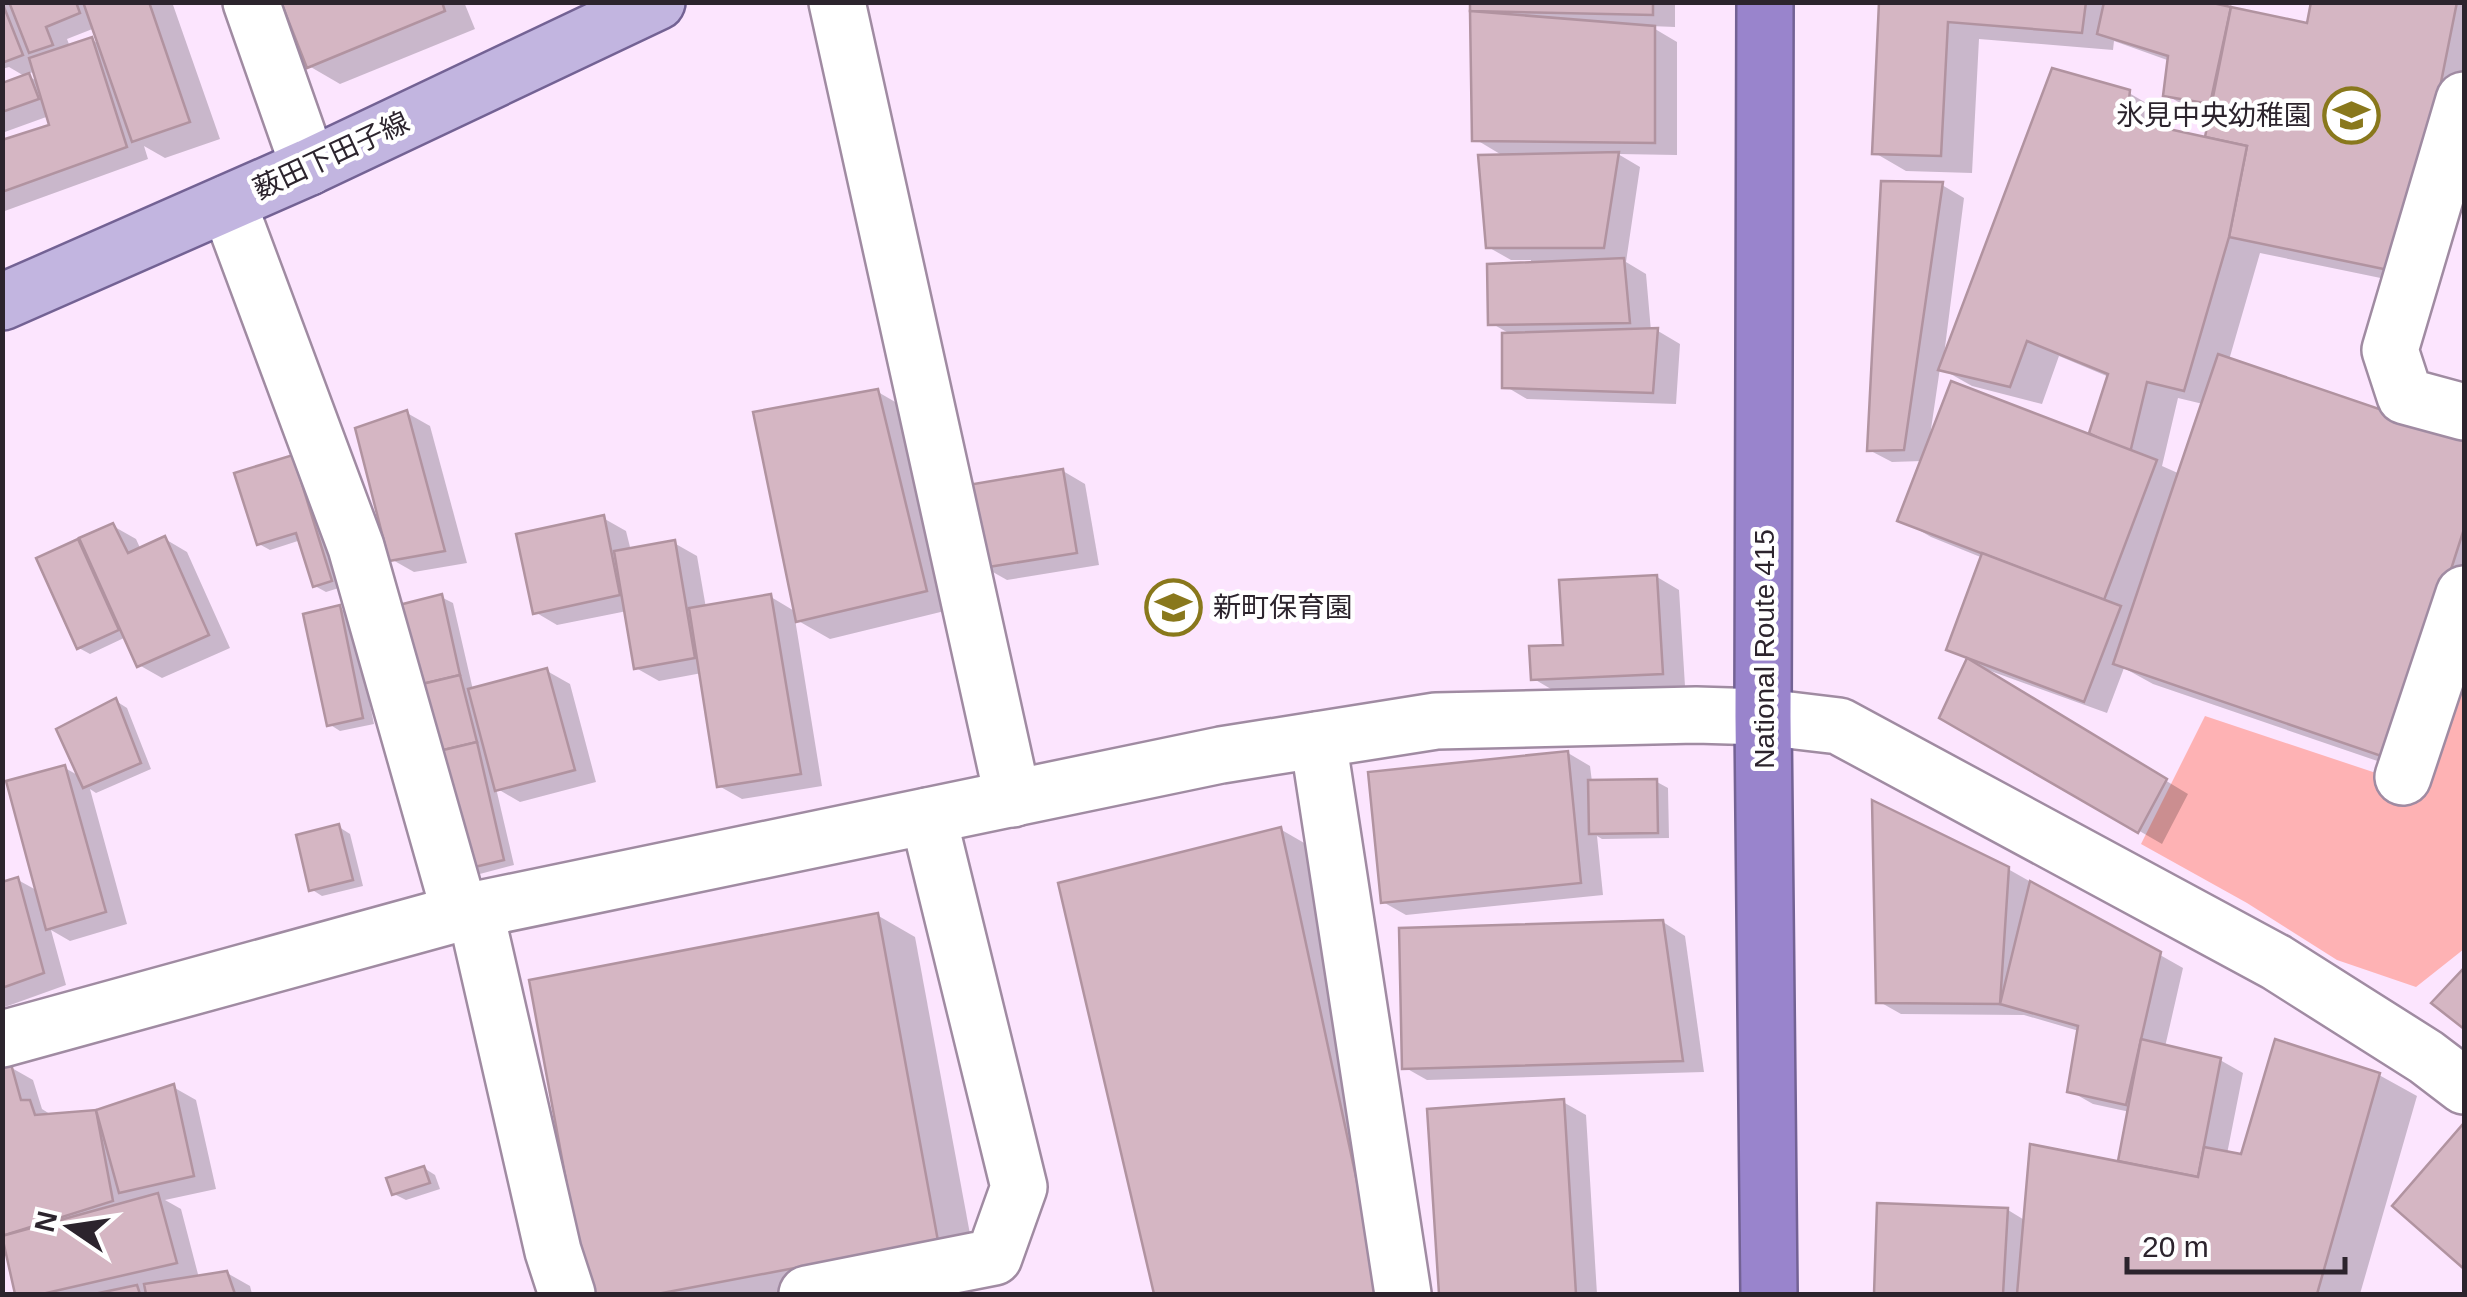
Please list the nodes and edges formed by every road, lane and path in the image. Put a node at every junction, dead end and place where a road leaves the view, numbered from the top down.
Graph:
1 (251, 2) edge
2 (657, 2) edge
3 (838, 2) edge
4 (1765, 2) edge
5 (2464, 100) edge
6 (308, 167) junction
7 (228, 203) junction
8 (2, 302) edge
9 (2464, 412) edge
10 (2464, 594) edge
11 (1763, 717) junction
12 (1318, 740) junction
13 (2403, 777) dead end
14 (1013, 799) junction
15 (928, 816) junction
16 (468, 911) junction
17 (2, 1039) edge
18 (2464, 1086) edge
19 (567, 1294) edge
20 (807, 1294) edge
21 (1403, 1294) edge
22 (1769, 1294) edge

1 - 6 street
2 - 6 main road, 薮田下田子線
3 - 14 street
4 - 11 highway, National Route 415
5 - 9 street
6 - 7 main road, 薮田下田子線
7 - 8 main road, 薮田下田子線
7 - 16 street
10 - 13 street
11 - 12 street
11 - 18 street
11 - 22 highway, National Route 415
12 - 14 street
12 - 21 street
14 - 15 street
15 - 16 street
15 - 20 street
16 - 17 street
16 - 19 street

